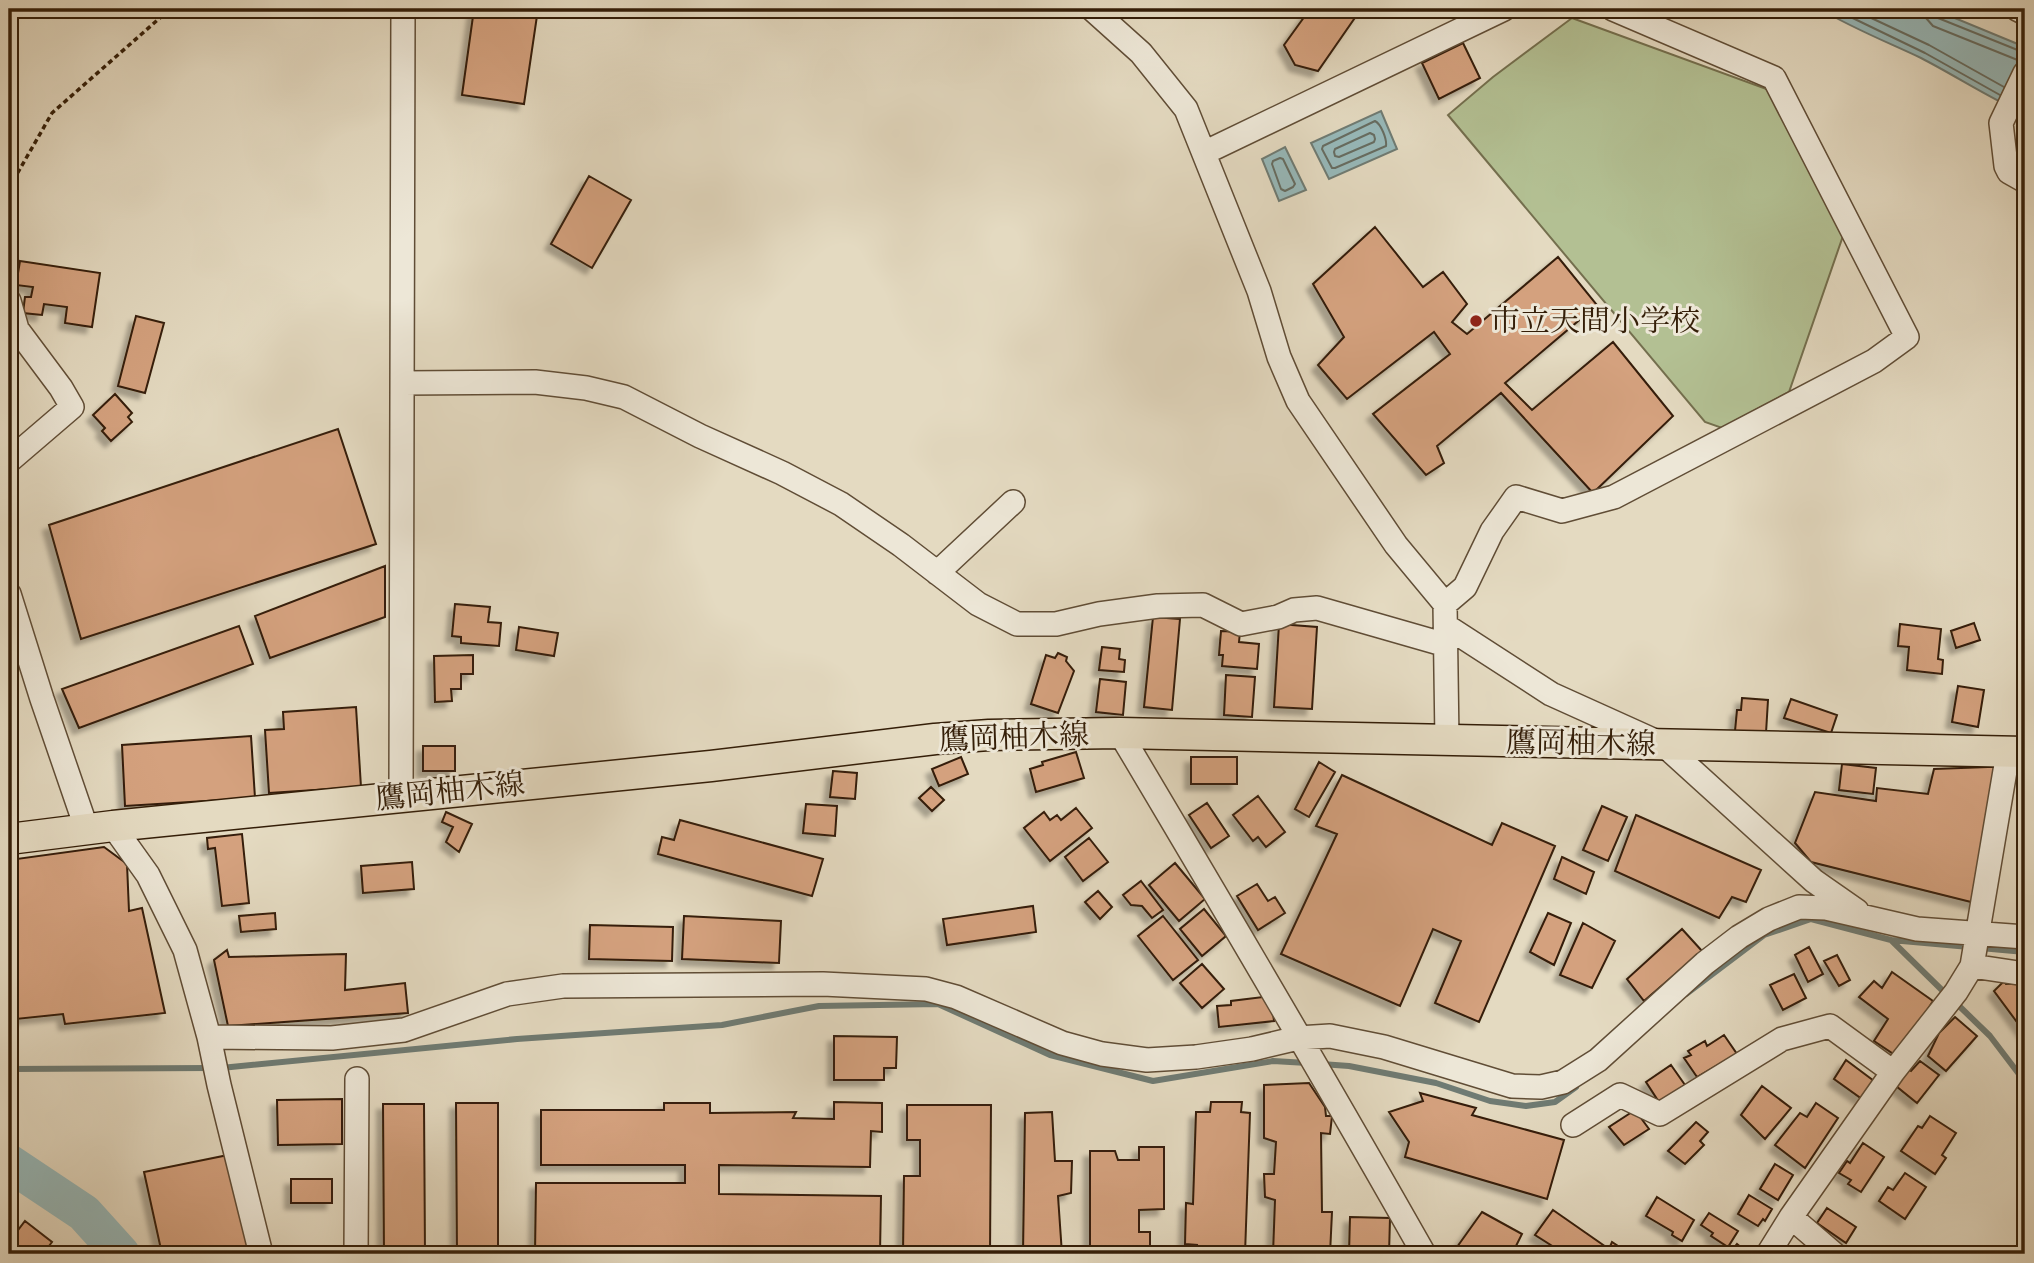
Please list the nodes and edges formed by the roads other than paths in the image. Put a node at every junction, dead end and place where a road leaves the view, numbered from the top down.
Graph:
1 (403, 9) edge
2 (1092, 9) edge
3 (1504, 9) edge
4 (1613, 9) edge
5 (2017, 9) edge
6 (2025, 13) edge
7 (2025, 73) edge
8 (1204, 153) junction
9 (2025, 181) edge
10 (9, 301) edge
11 (403, 383) junction
12 (9, 461) edge
13 (1013, 502) dead end
14 (937, 573) junction
15 (9, 594) edge
16 (1446, 625) junction
17 (1120, 733) junction
18 (1447, 741) junction
19 (1664, 745) junction
20 (2017, 752) edge
21 (401, 796) junction
22 (100, 828) junction
23 (9, 839) edge
24 (1867, 918) junction
25 (1978, 935) junction
26 (2025, 937) edge
27 (1972, 966) junction
28 (2025, 974) edge
29 (1300, 1041) junction
30 (211, 1044) junction
31 (1892, 1072) junction
32 (357, 1079) dead end
33 (1573, 1125) dead end
34 (1791, 1217) junction
35 (261, 1254) edge
36 (356, 1254) edge
37 (1424, 1254) edge
38 (1768, 1254) edge
39 (1834, 1254) edge

1 - 11 street
2 - 8 street
3 - 8 street
4 - 16 street
5 - 6 street
7 - 9 street
8 - 16 street
10 - 12 street
11 - 14 street
11 - 21 street
13 - 14 street
14 - 16 street
15 - 22 street
16 - 18 street
16 - 19 street
17 - 18 main road, 鷹岡柚木線
17 - 21 main road, 鷹岡柚木線
17 - 29 street
18 - 19 main road, 鷹岡柚木線
19 - 20 main road, 鷹岡柚木線
19 - 24 street
20 - 25 street
21 - 22 main road, 鷹岡柚木線
22 - 23 main road, 鷹岡柚木線
22 - 30 street
24 - 25 street
24 - 29 street
25 - 26 street
25 - 27 street
27 - 28 street
27 - 31 street
29 - 30 street
29 - 37 street
30 - 35 street
31 - 33 street
31 - 34 street
32 - 36 street
34 - 38 street
34 - 39 street

